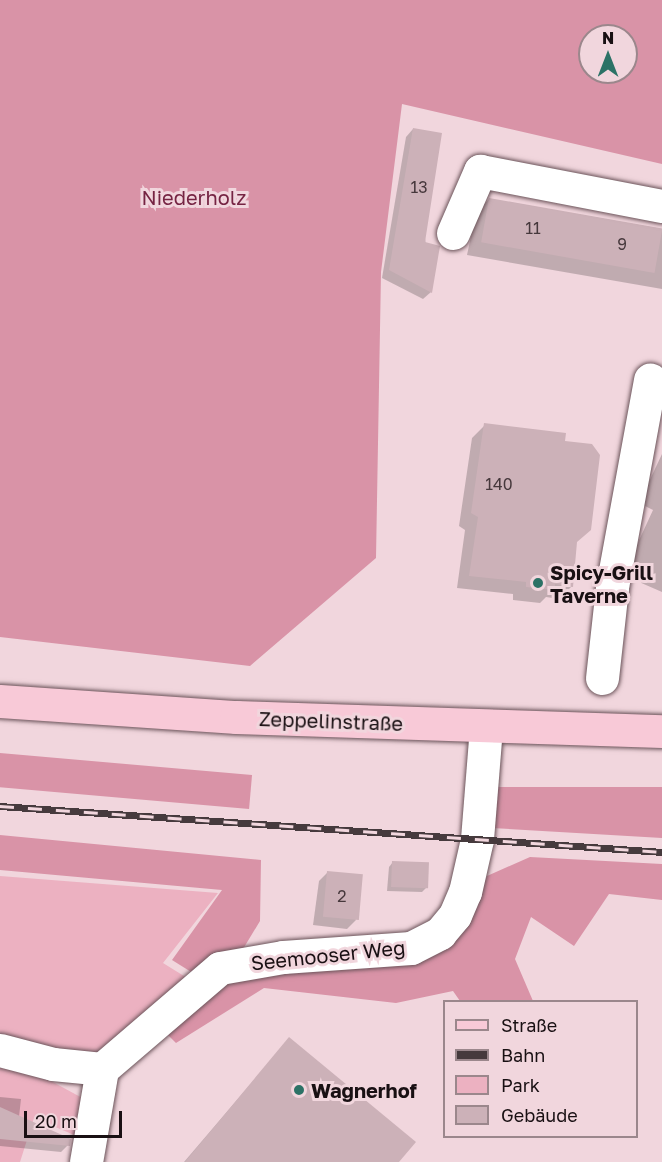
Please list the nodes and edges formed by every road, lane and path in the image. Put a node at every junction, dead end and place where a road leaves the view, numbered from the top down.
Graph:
1 (662, 206) edge
2 (453, 233) dead end
3 (650, 379) dead end
4 (602, 678) dead end
5 (0, 701) edge
6 (662, 724) edge
7 (486, 726) junction
8 (662, 731) edge
9 (0, 1050) edge
10 (102, 1069) junction
11 (86, 1162) edge

1 - 2 street
3 - 4 street
5 - 7 main road, Zeppelinstraße
6 - 8 street
7 - 8 main road, Zeppelinstraße
7 - 10 street, Seemooser Weg
9 - 10 street
10 - 11 street

